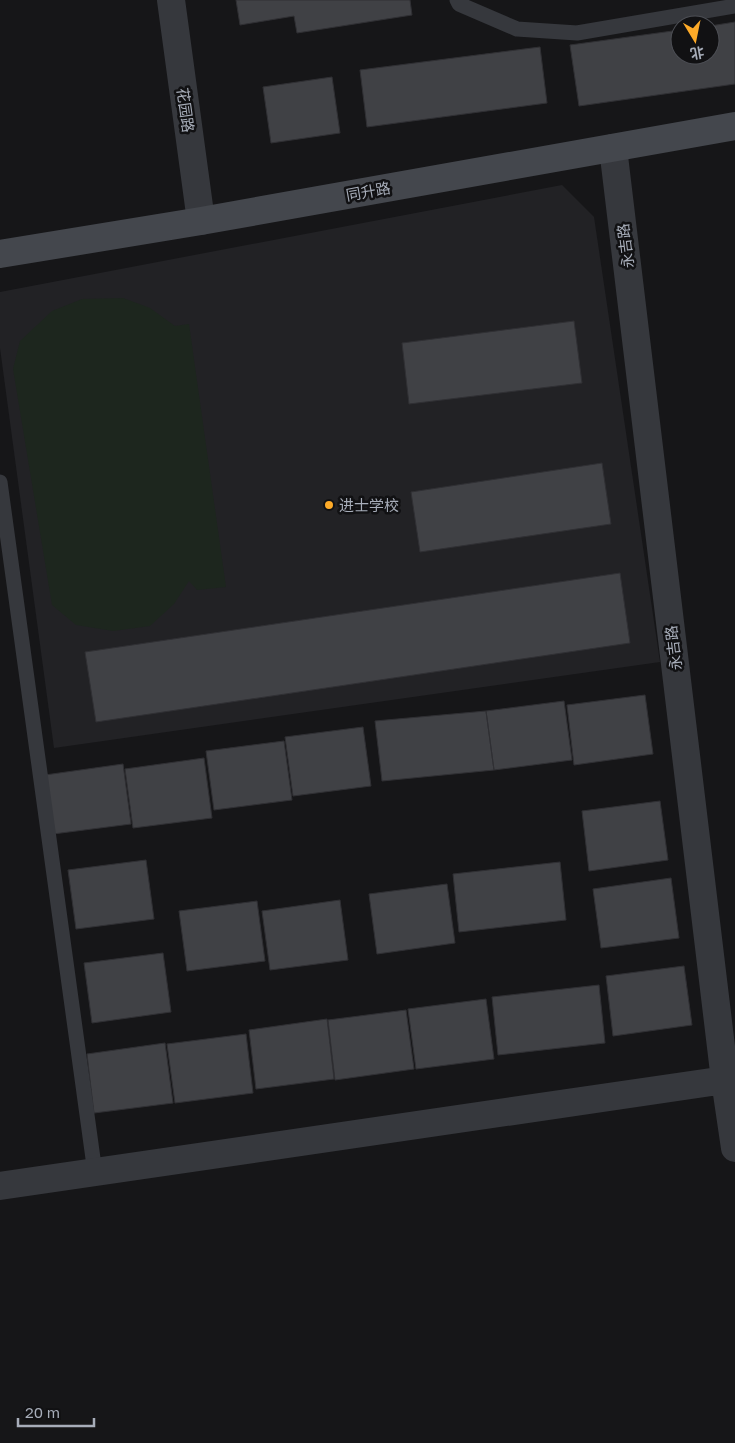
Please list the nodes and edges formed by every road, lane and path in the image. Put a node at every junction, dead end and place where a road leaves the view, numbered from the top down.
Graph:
1 (170, 0) edge
2 (457, 0) edge
3 (735, 6) edge
4 (735, 126) edge
5 (613, 148) junction
6 (201, 221) junction
7 (0, 254) edge
8 (0, 482) edge
9 (724, 1080) junction
10 (732, 1113) edge
11 (735, 1148) edge
12 (95, 1173) junction
13 (0, 1186) edge

1 - 6 street, 花园路
2 - 3 lane
4 - 5 street, 同升路
5 - 6 street, 同升路
5 - 9 street, 永吉路
6 - 7 street, 同升路
8 - 12 lane
9 - 10 street, 永吉路
9 - 12 street
10 - 11 street, 永吉路
12 - 13 street

